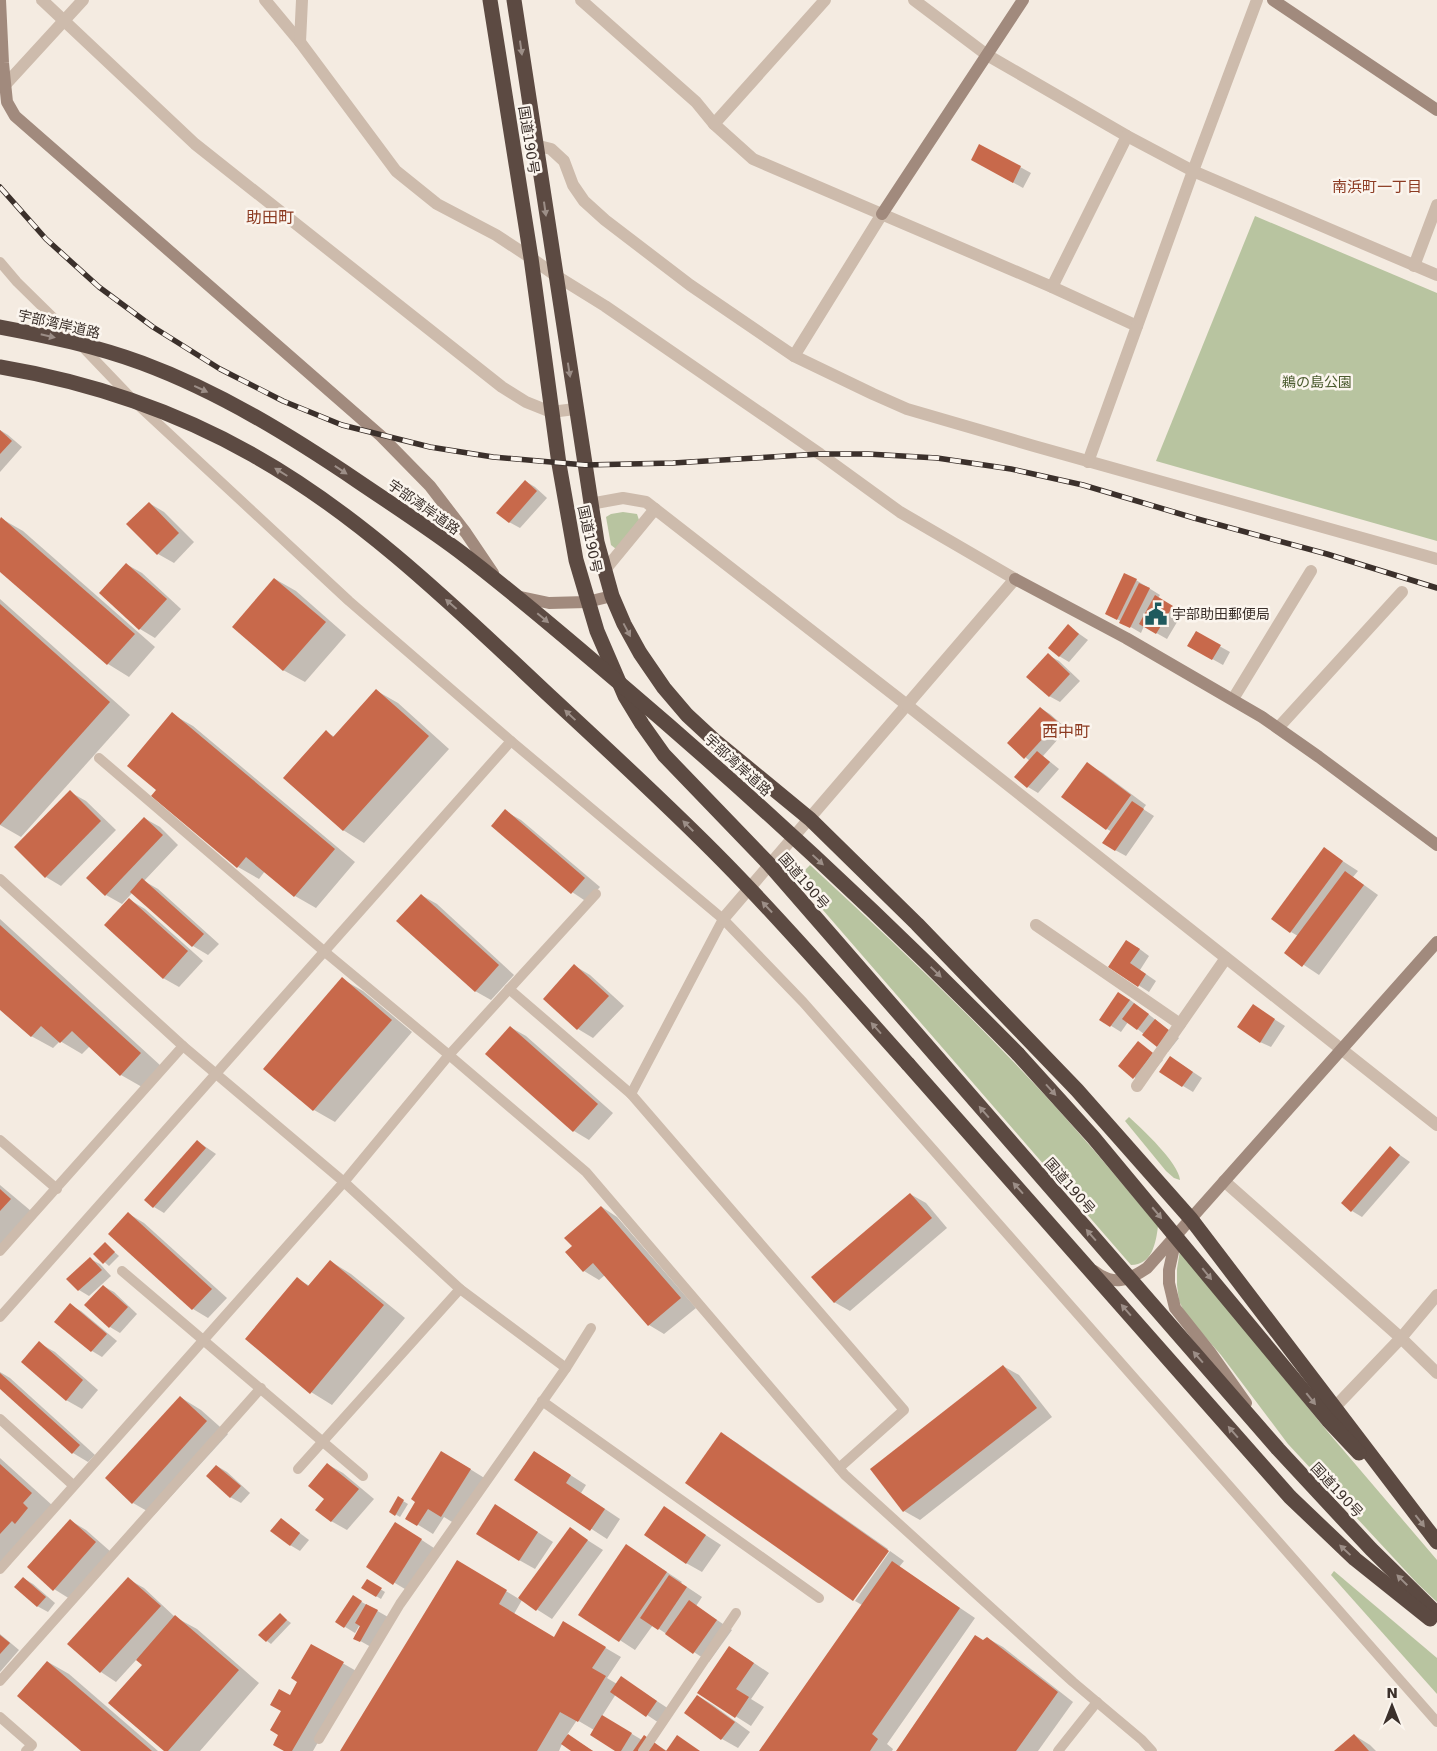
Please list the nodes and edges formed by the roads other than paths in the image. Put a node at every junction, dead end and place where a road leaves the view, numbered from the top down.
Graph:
1 (0, 0) edge
2 (42, 0) edge
3 (83, 0) edge
4 (265, 0) edge
5 (302, 0) edge
6 (490, 0) edge
7 (514, 0) edge
8 (825, 0) edge
9 (914, 0) edge
10 (1023, 0) edge
11 (1257, 0) edge
12 (1273, 0) edge
13 (588, 2) edge
14 (64, 21) junction
15 (300, 42) junction
16 (987, 55) junction
17 (4, 85) junction
18 (1437, 110) edge
19 (714, 124) junction
20 (1127, 136) junction
21 (536, 145) junction
22 (1193, 171) junction
23 (1437, 205) edge
24 (882, 214) junction
25 (531, 258) junction
26 (0, 262) edge
27 (1414, 266) junction
28 (555, 275) junction
29 (1437, 276) edge
30 (1052, 288) junction
31 (1137, 326) junction
32 (0, 327) edge
33 (794, 356) junction
34 (0, 367) edge
35 (575, 409) junction
36 (551, 412) junction
37 (1088, 462) junction
38 (590, 504) junction
39 (655, 509) junction
40 (1437, 559) edge
41 (1311, 570) dead end
42 (604, 571) junction
43 (1015, 579) junction
44 (1402, 592) dead end
45 (612, 596) junction
46 (587, 602) junction
47 (1233, 699) junction
48 (908, 705) junction
49 (1278, 728) junction
50 (512, 741) junction
51 (99, 758) dead end
52 (810, 819) junction
53 (1437, 846) edge
54 (769, 864) junction
55 (0, 879) edge
56 (596, 894) dead end
57 (723, 919) junction
58 (1036, 925) dead end
59 (1437, 942) edge
60 (325, 952) junction
61 (1226, 958) junction
62 (509, 989) junction
63 (1180, 1024) junction
64 (183, 1046) junction
65 (1342, 1048) junction
66 (449, 1055) junction
67 (215, 1074) junction
68 (1137, 1086) dead end
69 (631, 1094) junction
70 (1437, 1125) edge
71 (0, 1140) edge
72 (1224, 1181) junction
73 (344, 1182) junction
74 (57, 1189) junction
75 (1191, 1219) junction
76 (1176, 1236) junction
77 (0, 1251) edge
78 (1088, 1266) junction
79 (122, 1271) dead end
80 (1129, 1279) junction
81 (460, 1289) junction
82 (1437, 1295) edge
83 (0, 1318) edge
84 (591, 1328) dead end
85 (1401, 1338) junction
86 (204, 1339) junction
87 (566, 1368) junction
88 (1437, 1373) edge
89 (261, 1388) junction
90 (542, 1401) junction
91 (1335, 1407) junction
92 (0, 1419) edge
93 (323, 1441) junction
94 (1278, 1449) junction
95 (838, 1468) junction
96 (298, 1469) dead end
97 (364, 1476) dead end
98 (74, 1485) junction
99 (1403, 1500) junction
100 (1437, 1542) edge
101 (0, 1569) edge
102 (819, 1598) dead end
103 (736, 1613) dead end
104 (1437, 1614) edge
105 (1437, 1624) edge
106 (0, 1681) edge
107 (1096, 1702) junction
108 (0, 1717) edge
109 (1437, 1722) edge
110 (319, 1739) dead end
111 (26, 1751) edge
112 (643, 1751) edge
113 (1058, 1751) edge
114 (1152, 1751) edge

1 - 17 street
2 - 14 street
3 - 14 street
4 - 15 street
5 - 15 street
6 - 25 highway, 国道190号
7 -> 21 highway, 国道190号
8 - 19 street
9 - 16 street
10 - 16 street
11 - 22 street
12 - 18 street
13 - 19 street
14 - 17 street
14 - 36 street
15 - 25 street
16 - 20 street
16 - 24 street
17 - 46 street
19 - 24 street
20 - 22 street
20 - 30 street
21 -> 28 highway, 国道190号
21 - 33 street
22 - 27 street
22 - 31 street
23 - 27 street
24 - 30 street
24 - 33 street
25 - 28 street
25 - 36 highway, 国道190号
26 - 50 lane
27 - 29 street
28 -> 35 highway, 国道190号
28 - 43 street
30 - 31 street
31 - 37 street
32 -> 76 highway, 宇部湾岸道路, bridge
33 - 37 street
78 -> 34 highway, bridge
35 - 36 street
35 - 38 highway, 国道190号
36 - 46 highway, 国道190号
37 - 40 street
38 - 39 street
38 - 42 highway, 国道190号
39 - 42 street
39 - 48 street
41 - 47 street
42 - 45 highway, 国道190号
43 - 47 street
43 - 48 street
44 - 49 street
45 - 46 street
45 -> 52 highway, 国道190号
46 - 54 highway, 国道190号
47 - 49 street
48 - 52 street
48 - 61 street
49 - 53 street
50 - 57 lane
50 - 60 lane
51 - 60 lane
52 - 54 street
52 - 75 highway, 国道190号
54 - 57 street
80 -> 54 highway, 国道190号
55 - 64 lane
56 - 62 lane
57 - 69 lane
57 - 109 lane
58 - 63 street
59 - 65 street
60 - 66 lane
60 - 67 lane
61 - 63 street
61 - 65 street
62 - 66 lane
62 - 69 lane
63 - 68 street
64 - 67 lane
64 - 74 lane
65 - 70 street
65 - 72 street
66 - 73 lane
66 - 95 lane
67 - 73 lane
67 - 83 lane
69 - 95 lane
71 - 74 lane
72 - 75 street
72 - 85 street
73 - 81 lane
73 - 86 lane
74 - 77 lane
75 - 76 street
75 - 91 highway, 国道190号
76 - 80 street
76 - 94 street
76 -> 99 highway, 宇部湾岸道路
78 - 80 street
105 -> 78 highway
79 - 86 lane
94 -> 80 highway, 国道190号
81 - 87 lane
81 - 93 lane
82 - 85 street
84 - 87 lane
85 - 88 street
85 - 91 street
86 - 89 lane
86 - 98 lane
87 - 90 lane
89 - 93 lane
89 - 106 lane
90 - 102 lane
90 - 110 lane
91 - 99 highway, 国道190号
92 - 98 lane
93 - 96 lane
93 - 97 lane
104 -> 94 highway, 国道190号
95 - 107 lane
98 - 101 lane
99 -> 100 highway, 国道190号
103 - 112 lane
107 - 113 lane
107 - 114 lane
108 - 111 lane

